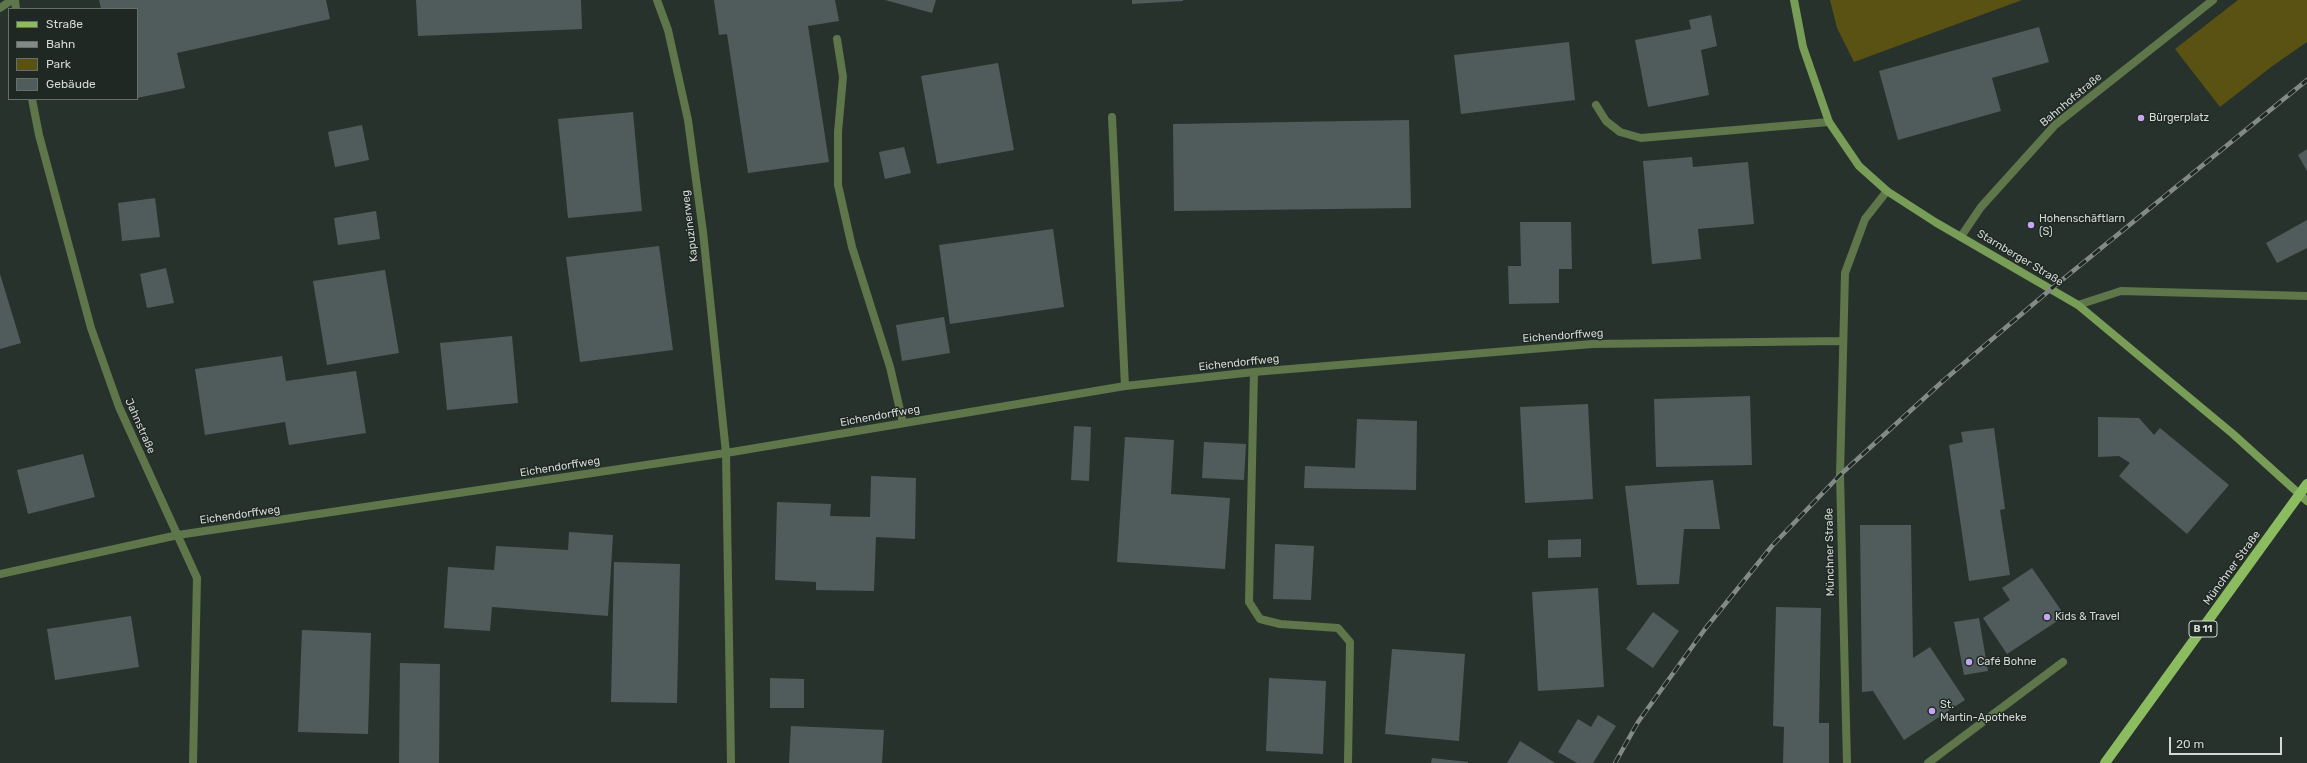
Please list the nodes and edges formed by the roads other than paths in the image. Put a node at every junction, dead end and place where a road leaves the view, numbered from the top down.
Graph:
1 (13, 0) edge
2 (657, 0) edge
3 (1794, 0) edge
4 (2213, 0) edge
5 (0, 8) edge
6 (837, 38) dead end
7 (32, 100) edge
8 (1596, 105) dead end
9 (1112, 117) dead end
10 (1829, 122) junction
11 (1887, 191) junction
12 (1962, 235) junction
13 (2307, 296) edge
14 (2078, 305) junction
15 (1842, 341) junction
16 (1254, 372) junction
17 (1125, 386) junction
18 (903, 423) junction
19 (726, 453) junction
20 (2307, 484) edge
21 (2303, 498) edge
22 (178, 535) junction
23 (0, 574) edge
24 (2063, 662) dead end
25 (193, 763) edge
26 (731, 763) edge
27 (1348, 763) edge
28 (1847, 763) edge
29 (1928, 763) edge
30 (2105, 763) edge

1 - 5 street
2 - 19 street, Kapuzinerweg
3 - 10 main road, Starnberger Straße
4 - 12 street, Bahnhofstraße
6 - 18 street
7 - 22 street, Jahnstraße
8 - 10 street
9 - 17 street
10 - 11 main road, Starnberger Straße
11 - 12 main road, Starnberger Straße
11 - 15 street
12 - 14 main road, Starnberger Straße
13 - 14 street
14 - 21 main road, Starnberger Straße
15 - 16 street, Eichendorffweg
15 - 28 street, Münchner Straße
16 - 17 street, Eichendorffweg
16 - 27 street
17 - 18 street, Eichendorffweg
18 - 19 street, Eichendorffweg
19 - 22 street, Eichendorffweg
19 - 26 street, Kapuzinerweg
20 - 21 main road, Münchner Straße / B 11
21 - 30 main road, Münchner Straße / B 11
22 - 23 street, Eichendorffweg
22 - 25 street, Jahnstraße
24 - 29 street

